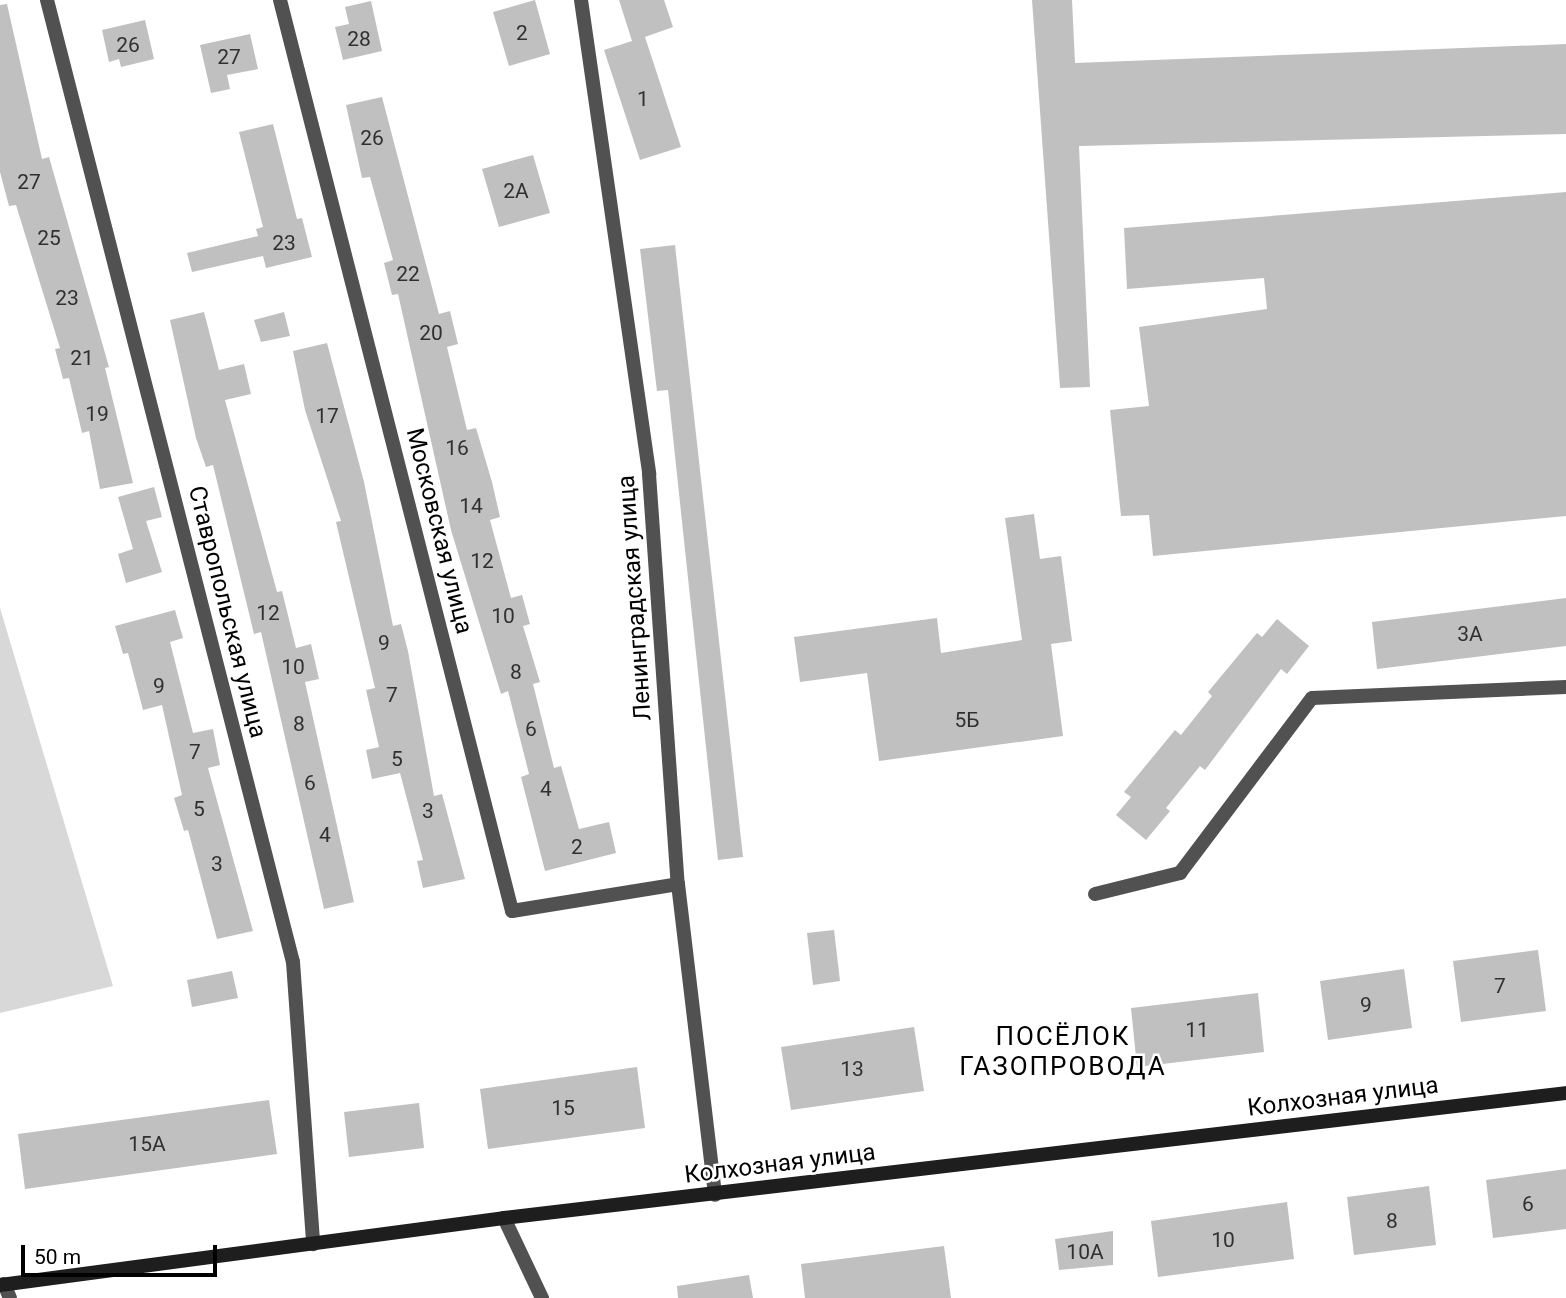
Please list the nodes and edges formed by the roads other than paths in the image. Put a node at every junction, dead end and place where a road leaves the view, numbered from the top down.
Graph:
1 (47, 0) edge
2 (280, 0) edge
3 (581, 0) edge
4 (1566, 687) edge
5 (678, 884) junction
6 (1095, 894) dead end
7 (1566, 1093) edge
8 (715, 1195) junction
9 (504, 1218) junction
10 (313, 1244) junction
11 (5, 1289) edge
12 (541, 1298) edge

1 - 10 street, Ставропольская улица
2 - 5 street, Московская улица
3 - 5 street, Ленинградская улица
4 - 6 street
5 - 8 street, Ленинградская улица
7 - 8 main road, Колхозная улица
8 - 9 main road, Колхозная улица
9 - 10 main road, Колхозная улица
9 - 12 street
10 - 11 main road, Колхозная улица

